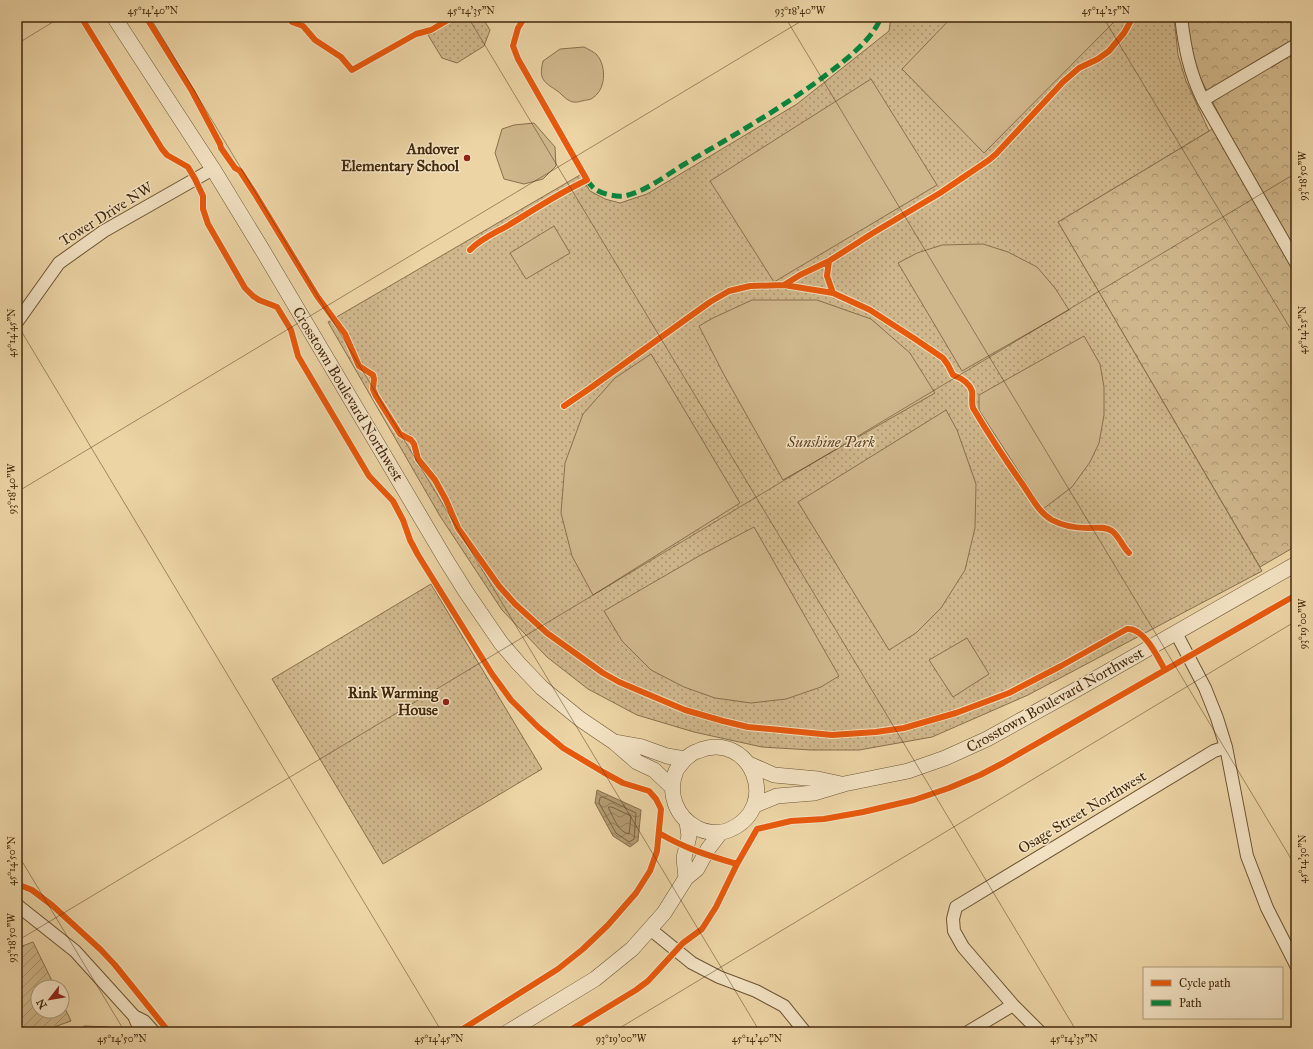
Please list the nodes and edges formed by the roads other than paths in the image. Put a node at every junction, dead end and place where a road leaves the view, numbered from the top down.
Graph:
1 (114, 17) edge
2 (1182, 17) edge
3 (1296, 45) edge
4 (1203, 100) junction
5 (213, 169) junction
6 (1296, 263) edge
7 (17, 322) edge
8 (1296, 564) edge
9 (1176, 633) junction
10 (614, 742) junction
11 (1226, 747) junction
12 (685, 759) junction
13 (749, 764) junction
14 (844, 784) junction
15 (673, 788) junction
16 (755, 805) junction
17 (687, 822) junction
18 (721, 832) junction
19 (686, 878) junction
20 (17, 905) edge
21 (650, 929) junction
22 (1296, 965) edge
23 (1013, 1004) junction
24 (134, 1016) junction
25 (141, 1032) edge
26 (154, 1032) edge
27 (508, 1032) edge
28 (805, 1032) edge
29 (968, 1032) edge
30 (1040, 1032) edge

1 - 5 street, Crosstown Boulevard Northwest
2 - 4 street
3 - 4 street
4 - 6 street
5 - 7 street, Tower Drive NW
5 - 10 street, Crosstown Boulevard Northwest
8 - 9 street, Crosstown Boulevard Northwest
9 - 11 street
9 - 14 street, Crosstown Boulevard Northwest
10 - 12 street, Crosstown Boulevard Northwest
10 - 15 street, Crosstown Boulevard Northwest
11 - 22 street
11 - 23 street, Osage Street Northwest
12 - 13 street, Crosstown Boulevard Northwest
12 - 15 street
13 - 14 street, Crosstown Boulevard Northwest
13 - 16 street, Crosstown Boulevard Northwest
14 - 16 street, Crosstown Boulevard Northwest
15 - 17 street
16 - 18 street, Crosstown Boulevard Northwest
17 - 18 street, Crosstown Boulevard Northwest
17 - 19 street
18 - 19 street
19 - 21 street
20 - 24 street
21 - 27 street
21 - 28 street
23 - 29 street
23 - 30 street
24 - 25 street
24 - 26 street

